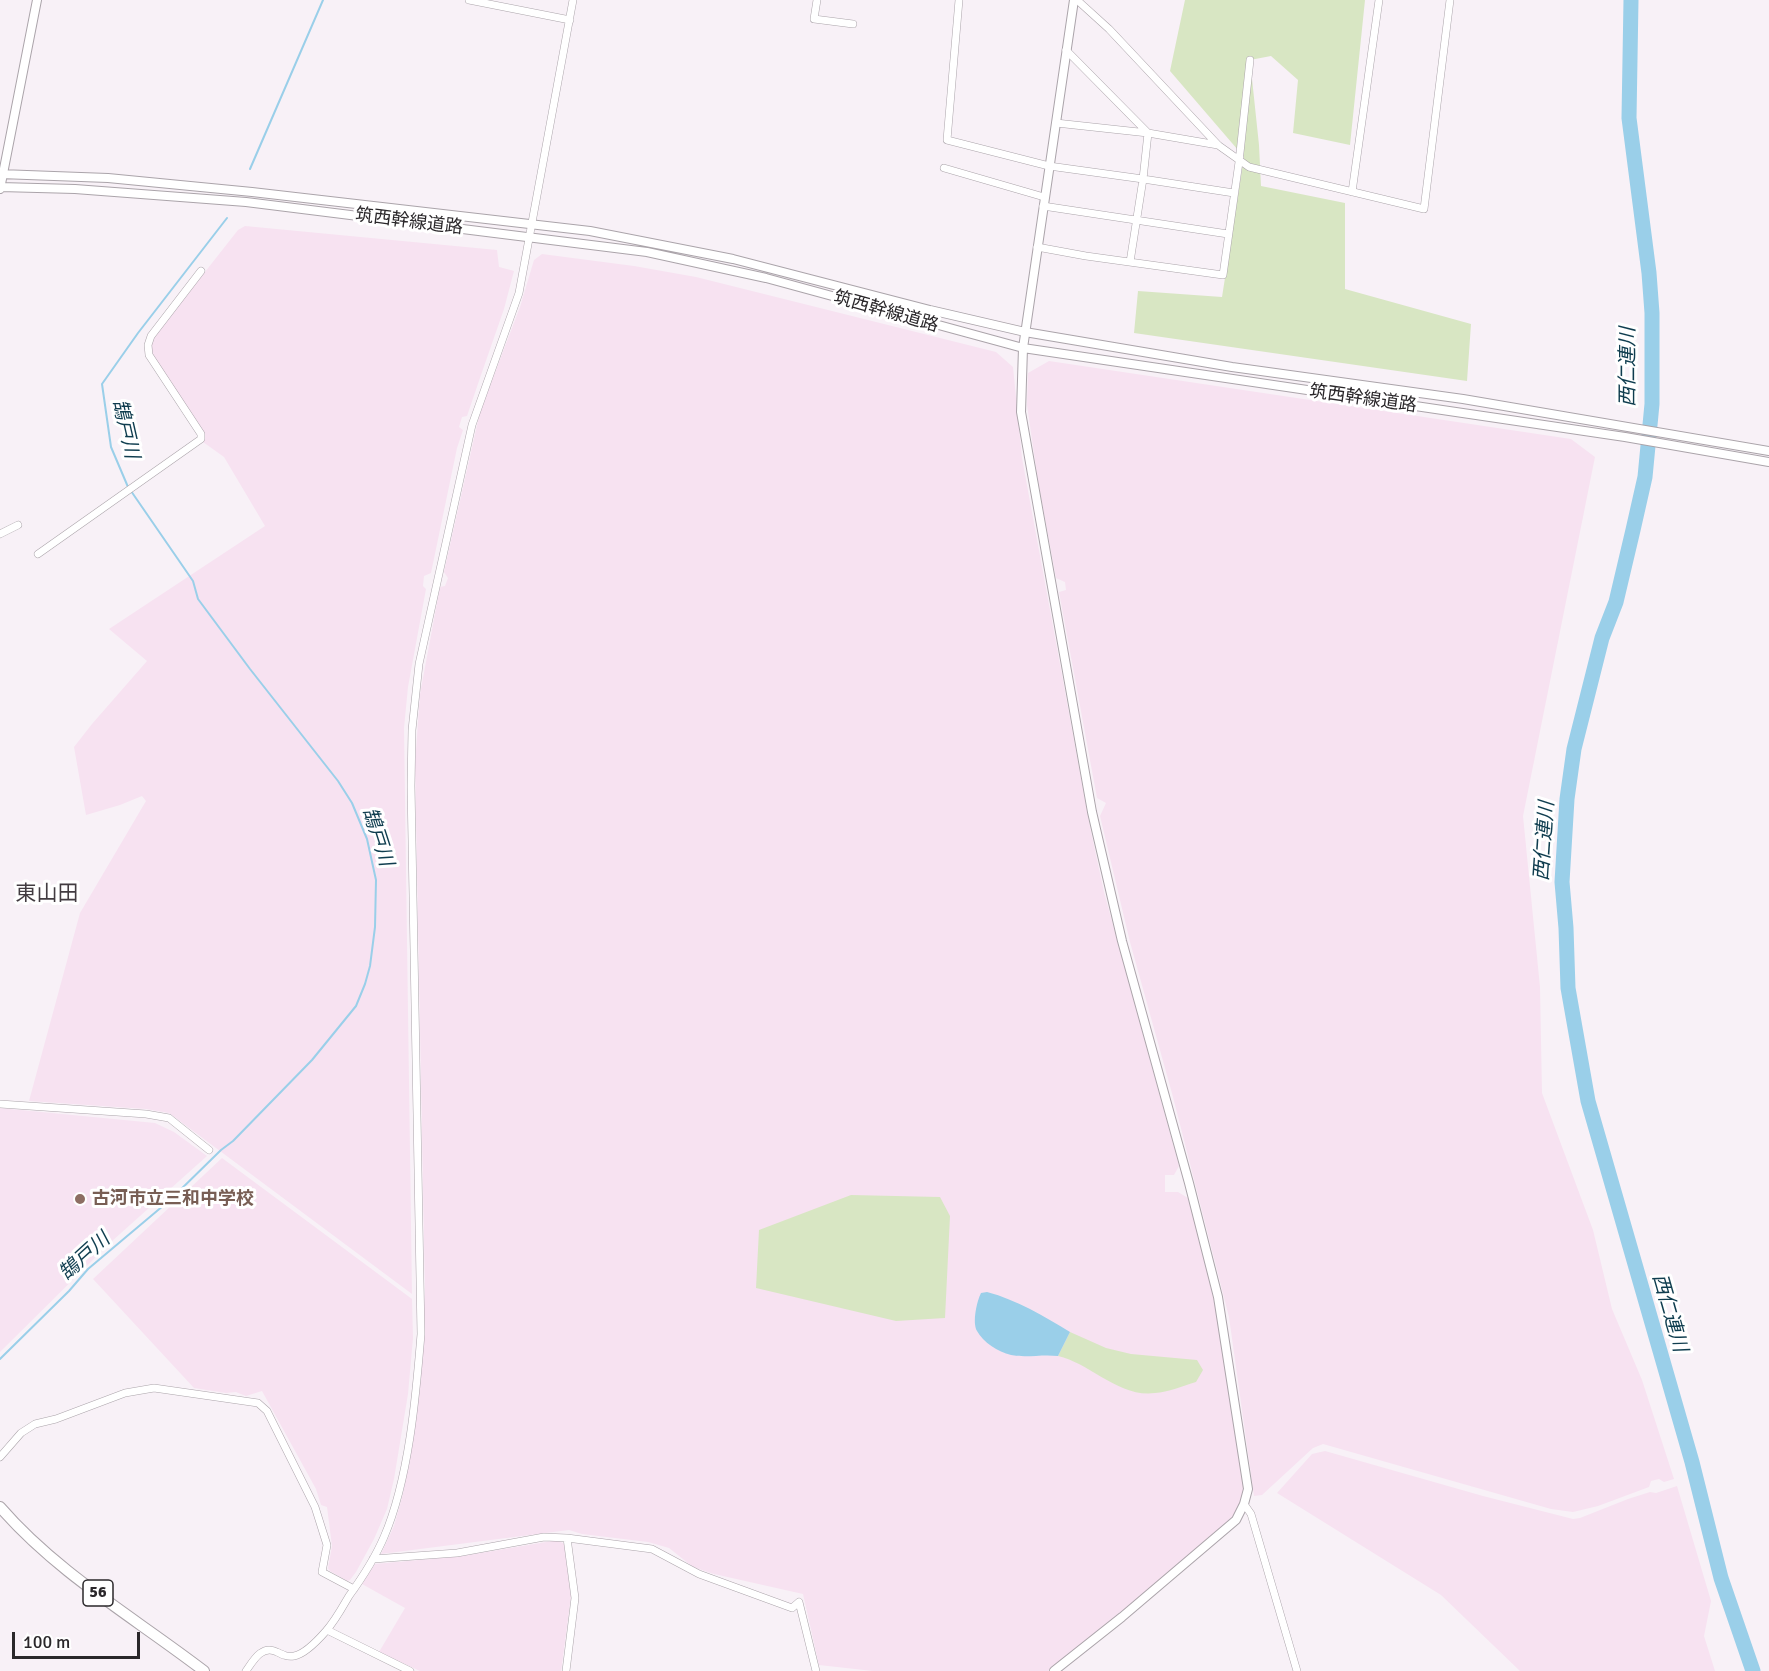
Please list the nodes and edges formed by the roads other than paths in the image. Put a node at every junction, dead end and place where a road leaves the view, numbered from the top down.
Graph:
1 (37, 0) edge
2 (469, 0) edge
3 (573, 0) edge
4 (817, 0) edge
5 (959, 0) edge
6 (1075, 0) edge
7 (1379, 0) edge
8 (1450, 0) edge
9 (570, 20) junction
10 (853, 24) dead end
11 (1066, 50) junction
12 (1250, 60) dead end
13 (1056, 123) junction
14 (1148, 133) junction
15 (1218, 145) junction
16 (1239, 162) junction
17 (1049, 166) junction
18 (945, 168) dead end
19 (2, 174) edge
20 (1143, 178) junction
21 (0, 188) edge
22 (1352, 192) junction
23 (1234, 193) junction
24 (1044, 202) junction
25 (1136, 220) junction
26 (532, 223) junction
27 (1228, 234) junction
28 (530, 237) junction
29 (1037, 247) junction
30 (1130, 262) junction
31 (201, 271) dead end
32 (1025, 332) junction
33 (1023, 348) junction
34 (1769, 451) edge
35 (1769, 462) edge
36 (18, 525) dead end
37 (0, 534) edge
38 (38, 554) dead end
39 (0, 1104) edge
40 (209, 1150) dead end
41 (0, 1457) edge
42 (1244, 1504) junction
43 (0, 1507) edge
44 (567, 1538) junction
45 (373, 1559) junction
46 (354, 1589) junction
47 (327, 1630) junction
48 (204, 1671) edge
49 (246, 1671) edge
50 (410, 1671) edge
51 (566, 1671) edge
52 (816, 1671) edge
53 (1054, 1671) edge
54 (1297, 1671) edge

1 - 19 street
2 - 9 street
3 - 9 street
4 - 10 street
5 - 17 street
6 - 11 street
6 - 15 street
7 - 22 street
8 - 22 street
9 - 26 street
11 - 13 street
11 - 14 street
12 - 16 street
13 - 14 street
13 - 17 street
14 - 15 street
14 - 20 street
15 - 16 street
16 - 22 street
16 - 23 street
17 - 20 street
17 - 24 street
18 - 24 street
19 - 21 street
19 - 26 street, 筑西幹線道路
20 - 23 street
20 - 25 street
21 - 28 street, 筑西幹線道路
23 - 27 street
24 - 25 street
24 - 29 street
25 - 27 street
25 - 30 street
26 - 28 street
26 - 32 street, 筑西幹線道路
27 - 30 street
28 - 33 street, 筑西幹線道路
28 - 45 street
29 - 30 street
29 - 32 street
31 - 38 street
32 - 33 street
32 - 34 street, 筑西幹線道路
33 - 35 street, 筑西幹線道路
33 - 42 street
36 - 37 street
39 - 40 street
41 - 46 street
42 - 53 street
42 - 54 street
43 - 48 main road, 56
44 - 45 street
44 - 51 street
44 - 52 street
45 - 46 street
46 - 47 street
47 - 49 street
47 - 50 street

